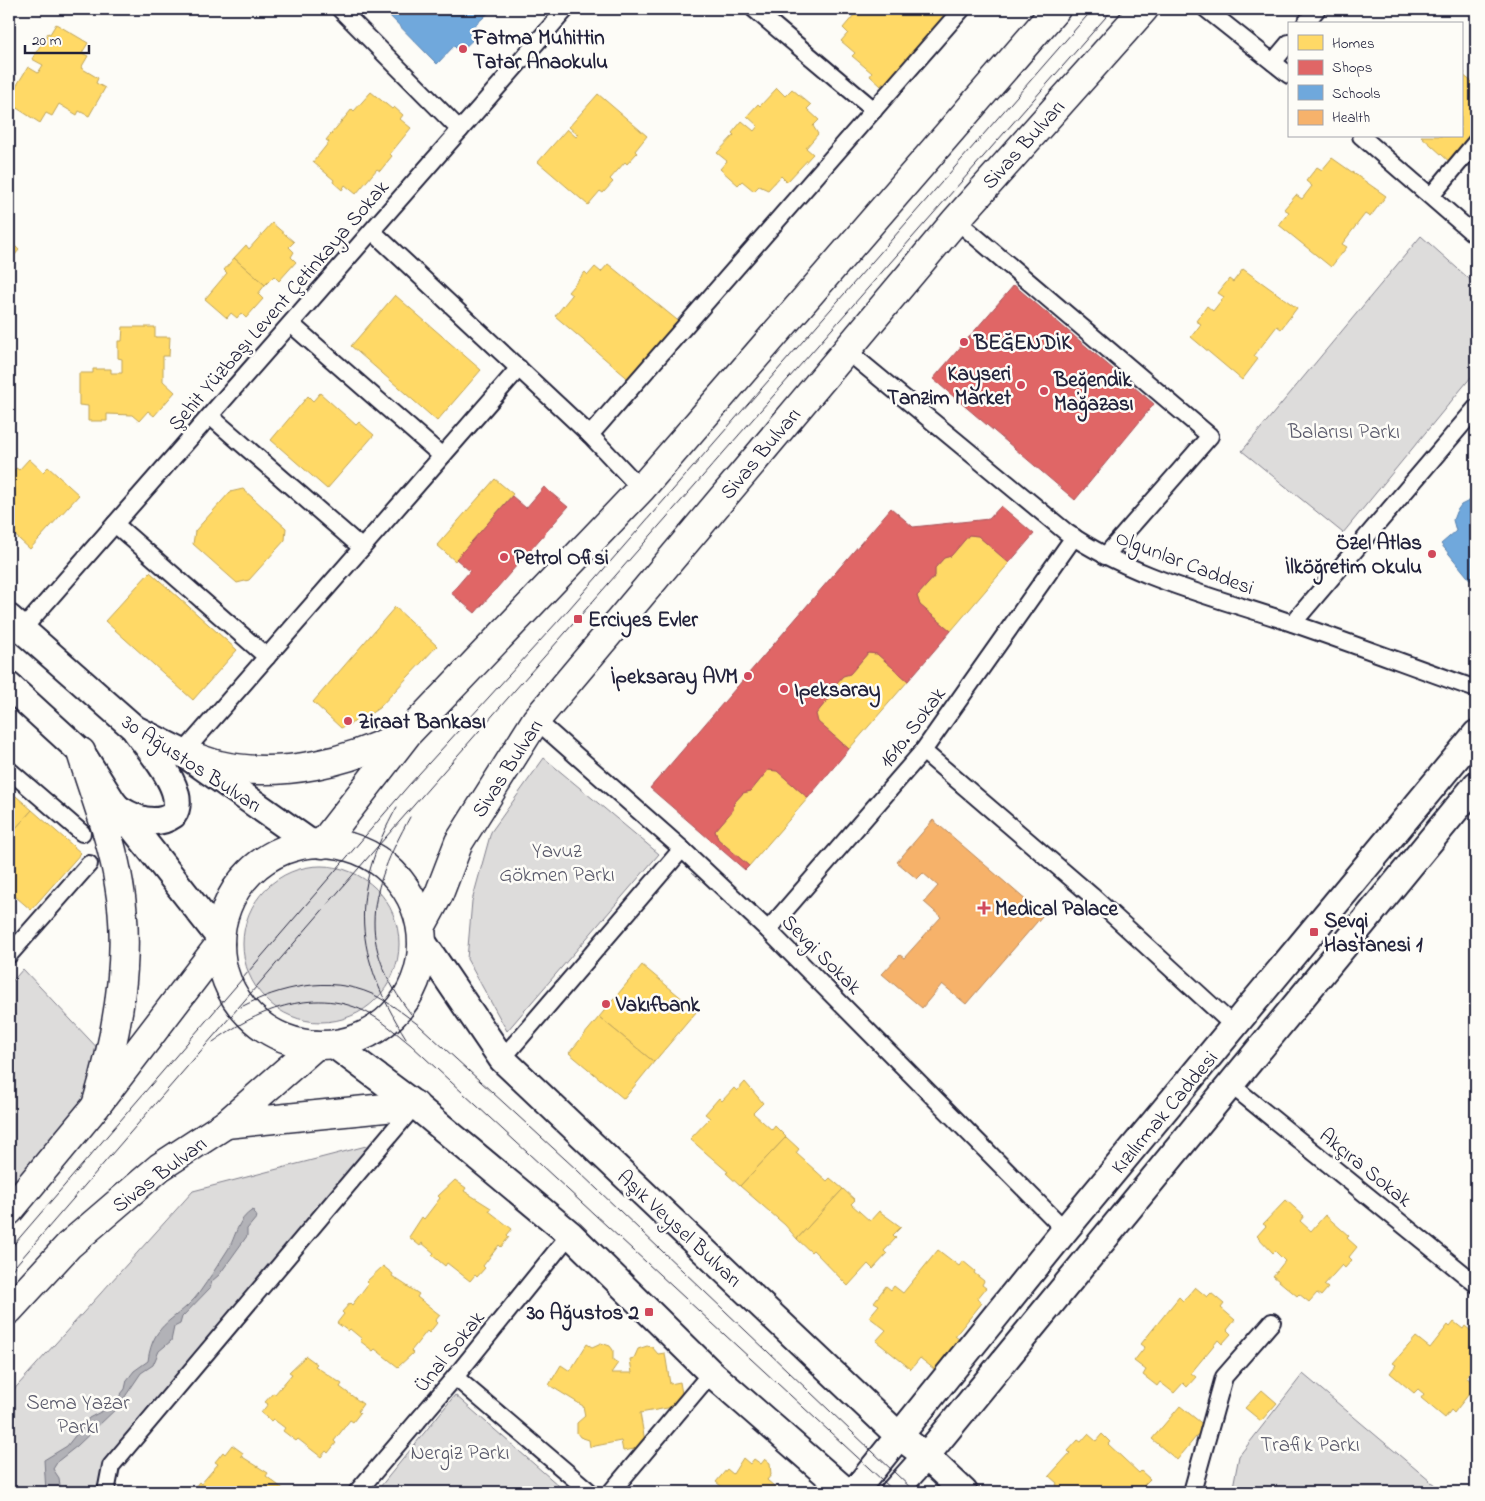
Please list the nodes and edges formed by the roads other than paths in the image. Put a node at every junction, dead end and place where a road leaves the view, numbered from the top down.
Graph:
1 (340, 9) edge
2 (566, 9) edge
3 (754, 9) edge
4 (962, 9) edge
5 (1056, 9) edge
6 (1144, 9) edge
7 (1206, 9) edge
8 (1317, 9) edge
9 (1307, 22) edge
10 (1288, 44) edge
11 (1273, 62) junction
12 (1288, 74) edge
13 (874, 110) junction
14 (460, 130) junction
15 (1362, 138) edge
16 (1476, 142) edge
17 (1431, 196) junction
18 (956, 220) junction
19 (372, 231) junction
20 (1476, 236) edge
21 (291, 324) junction
22 (846, 350) junction
23 (519, 368) junction
24 (1476, 408) edge
25 (210, 416) junction
26 (590, 435) junction
27 (442, 456) junction
28 (641, 488) junction
29 (115, 524) junction
30 (1074, 538) junction
31 (362, 548) junction
32 (1105, 556) junction
33 (1293, 623) junction
34 (16, 624) edge
35 (267, 658) junction
36 (9, 686) edge
37 (1476, 689) edge
38 (536, 720) junction
39 (135, 729) junction
40 (408, 733) junction
41 (1476, 734) edge
42 (923, 751) junction
43 (81, 752) junction
44 (183, 754) junction
45 (9, 770) edge
46 (1476, 785) edge
47 (112, 801) junction
48 (82, 833) dead end
49 (317, 844) junction
50 (682, 849) junction
51 (89, 864) dead end
52 (768, 930) junction
53 (421, 934) junction
54 (220, 941) junction
55 (9, 955) edge
56 (1235, 1027) junction
57 (325, 1045) junction
58 (502, 1059) junction
59 (1230, 1084) junction
60 (415, 1105) junction
61 (96, 1106) junction
62 (226, 1124) junction
63 (9, 1211) edge
64 (1065, 1230) junction
65 (570, 1234) junction
66 (1476, 1284) edge
67 (9, 1310) edge
68 (1272, 1322) dead end
69 (711, 1373) junction
70 (456, 1377) junction
71 (898, 1435) junction
72 (926, 1456) junction
73 (106, 1492) edge
74 (357, 1492) edge
75 (590, 1492) edge
76 (611, 1492) edge
77 (847, 1492) edge
78 (854, 1492) edge
79 (894, 1492) edge
80 (964, 1492) edge
81 (1192, 1492) edge

1 - 14 street
2 - 14 street, Şehit Yüzbaşı Levent Çetinkaya Sokak
3 - 13 street
4 - 13 street
5 - 28 highway
6 - 18 highway, Sivas Bulvarı
7 - 11 street
8 - 9 street
10 - 11 street
11 - 12 street
13 - 26 street
14 - 19 street, Şehit Yüzbaşı Levent Çetinkaya Sokak
15 - 17 street
16 - 17 street
17 - 20 street
18 - 22 highway, Sivas Bulvarı
18 - 32 street
19 - 21 street, Şehit Yüzbaşı Levent Çetinkaya Sokak
19 - 23 street
21 - 25 street, Şehit Yüzbaşı Levent Çetinkaya Sokak
21 - 27 street
22 - 30 street, Olgunlar Caddesi
22 - 38 highway, Sivas Bulvarı
23 - 26 street
23 - 27 street
24 - 33 street
25 - 29 street, Şehit Yüzbaşı Levent Çetinkaya Sokak
25 - 31 street
26 - 28 street
27 - 31 street
28 - 40 highway
29 - 34 street, Şehit Yüzbaşı Levent Çetinkaya Sokak
29 - 35 street
30 - 32 street, Olgunlar Caddesi
30 - 42 street, 1610. Sokak
31 - 35 street
32 - 33 street, Olgunlar Caddesi
33 - 37 street, Olgunlar Caddesi
34 - 39 main road, 30 Ağustos Bulvarı
35 - 44 street
36 - 43 main road
38 - 50 street, Sevgi Sokak
38 - 53 highway, Sivas Bulvarı
39 - 44 main road, 30 Ağustos Bulvarı
39 - 47 main road
40 - 44 highway
40 - 49 highway
41 - 56 main road, Kızılırmak Caddesi
42 - 52 street, 1610. Sokak
42 - 56 street
43 - 47 main road
43 - 61 highway
44 - 49 main road, 30 Ağustos Bulvarı
45 - 48 street
46 - 59 main road, Kızılırmak Caddesi
47 - 54 main road
49 - 53 highway
49 - 54 highway
50 - 52 street, Sevgi Sokak
50 - 58 street
51 - 55 street
52 - 64 street, Sevgi Sokak
53 - 57 highway
53 - 58 main road, Aşık Veysel Bulvarı
54 - 57 highway
54 - 61 highway
56 - 64 main road, Kızılırmak Caddesi
57 - 60 main road
57 - 62 highway, Sivas Bulvarı
58 - 71 main road, Aşık Veysel Bulvarı
59 - 66 street, Akçıra Sokak
59 - 72 main road, Kızılırmak Caddesi
60 - 62 highway
60 - 65 main road
60 - 73 street
61 - 63 highway
62 - 67 highway, Sivas Bulvarı
64 - 71 main road, Kızılırmak Caddesi
65 - 69 main road
65 - 70 street, Ünal Sokak
68 - 81 street
69 - 76 street
69 - 77 main road
70 - 74 street, Ünal Sokak
70 - 75 street
71 - 72 main road, Aşık Veysel Bulvarı
71 - 78 main road, Kızılırmak Caddesi
72 - 79 main road, Kızılırmak Caddesi
72 - 80 main road, Aşık Veysel Bulvarı

